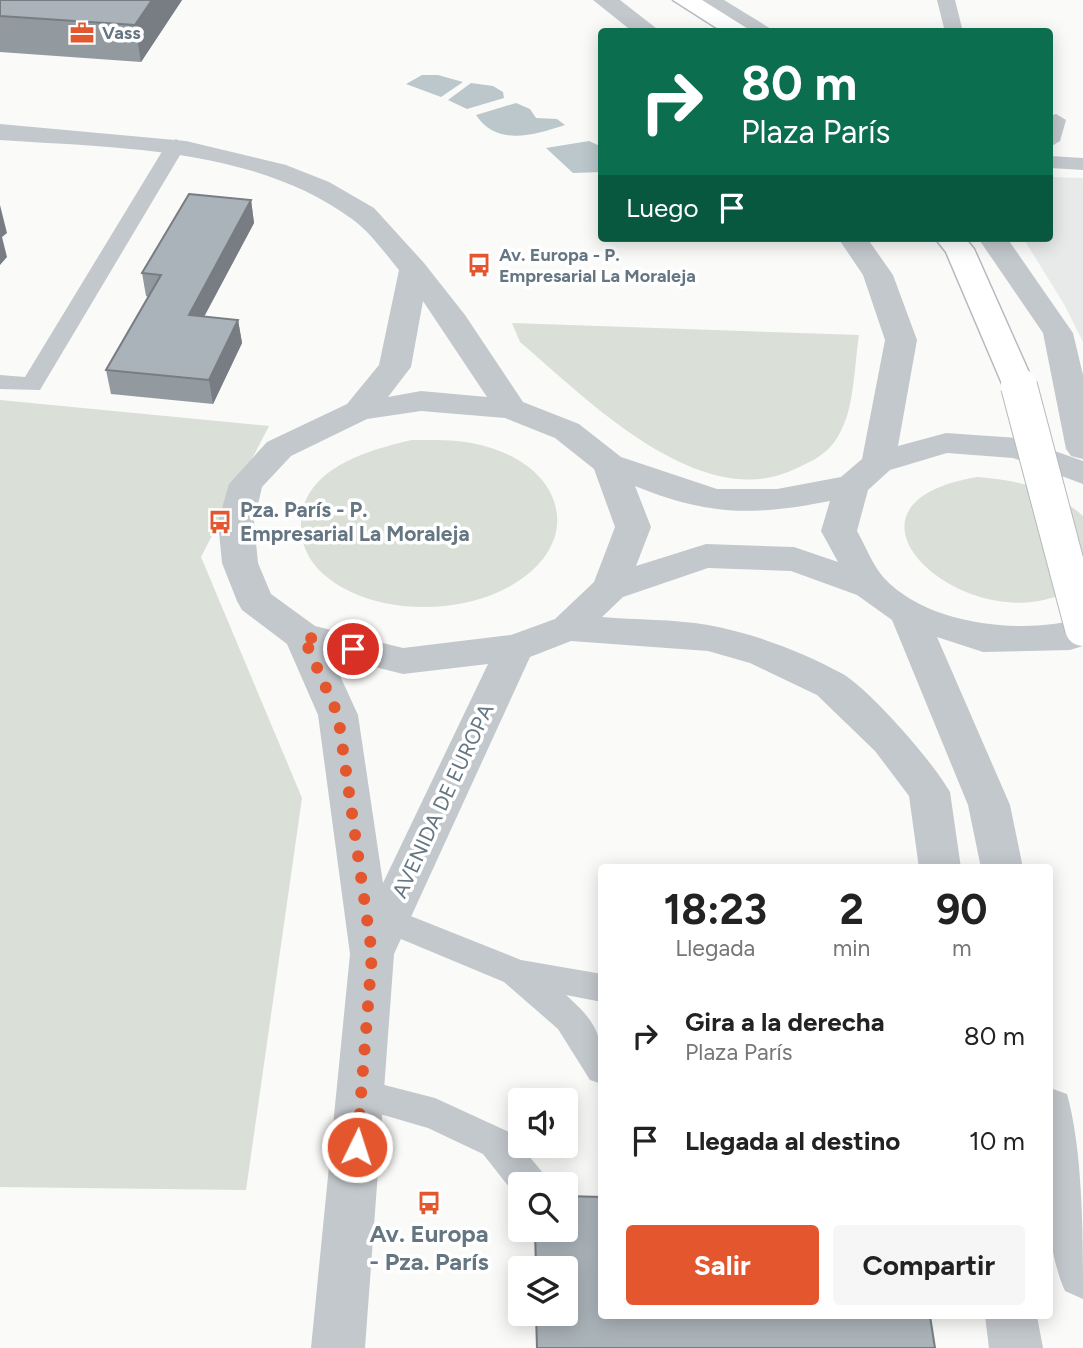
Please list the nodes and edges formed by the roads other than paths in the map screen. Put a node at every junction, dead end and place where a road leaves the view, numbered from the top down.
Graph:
1 (605, 0) edge
2 (659, 0) edge
3 (685, 0) edge
4 (707, 0) edge
5 (946, 0) edge
6 (644, 28) edge
7 (707, 28) edge
8 (734, 28) edge
9 (757, 28) edge
10 (953, 28) edge
11 (1056, 120) dead end
12 (1053, 130) edge
13 (0, 132) edge
14 (176, 145) junction
15 (1053, 162) edge
16 (1083, 164) edge
17 (855, 242) edge
18 (953, 242) edge
19 (995, 242) edge
20 (414, 268) junction
21 (0, 382) edge
22 (511, 409) junction
23 (359, 411) junction
24 (1083, 449) edge
25 (609, 464) junction
26 (1083, 473) edge
27 (865, 475) junction
28 (870, 586) junction
29 (610, 588) junction
30 (908, 613) junction
31 (569, 628) junction
32 (1083, 629) edge
33 (303, 636) junction
34 (514, 648) junction
35 (939, 864) edge
36 (1001, 864) edge
37 (380, 937) junction
38 (516, 972) junction
39 (598, 987) edge
40 (598, 1063) edge
41 (361, 1094) junction
42 (1053, 1124) edge
43 (519, 1172) edge
44 (1083, 1274) edge
45 (1011, 1319) edge
46 (338, 1348) edge
47 (1016, 1348) edge

1 - 6 street
2 - 7 main road
3 - 8 main road
4 - 9 street
5 - 10 lane
11 - 12 lane
13 - 14 street
14 - 20 street
14 - 21 lane
15 - 16 lane
17 - 27 street
18 - 32 main road, bridge
19 - 24 street
20 - 22 street
20 - 23 street
22 - 23 street
22 - 25 street
23 - 33 street
25 - 27 street
25 - 29 street
26 - 27 street
27 - 28 street
28 - 29 street
28 - 30 street
29 - 31 street
30 - 32 street
30 - 36 street
31 - 34 street
31 - 35 street
33 - 34 street
33 - 37 street, AVENIDA DE EUROPA
34 - 37 street, AVENIDA DE EUROPA
37 - 38 lane
37 - 41 street, AVENIDA DE EUROPA
38 - 39 lane
38 - 40 lane
41 - 43 lane
41 - 46 street, AVENIDA DE EUROPA
42 - 44 street
45 - 47 street

